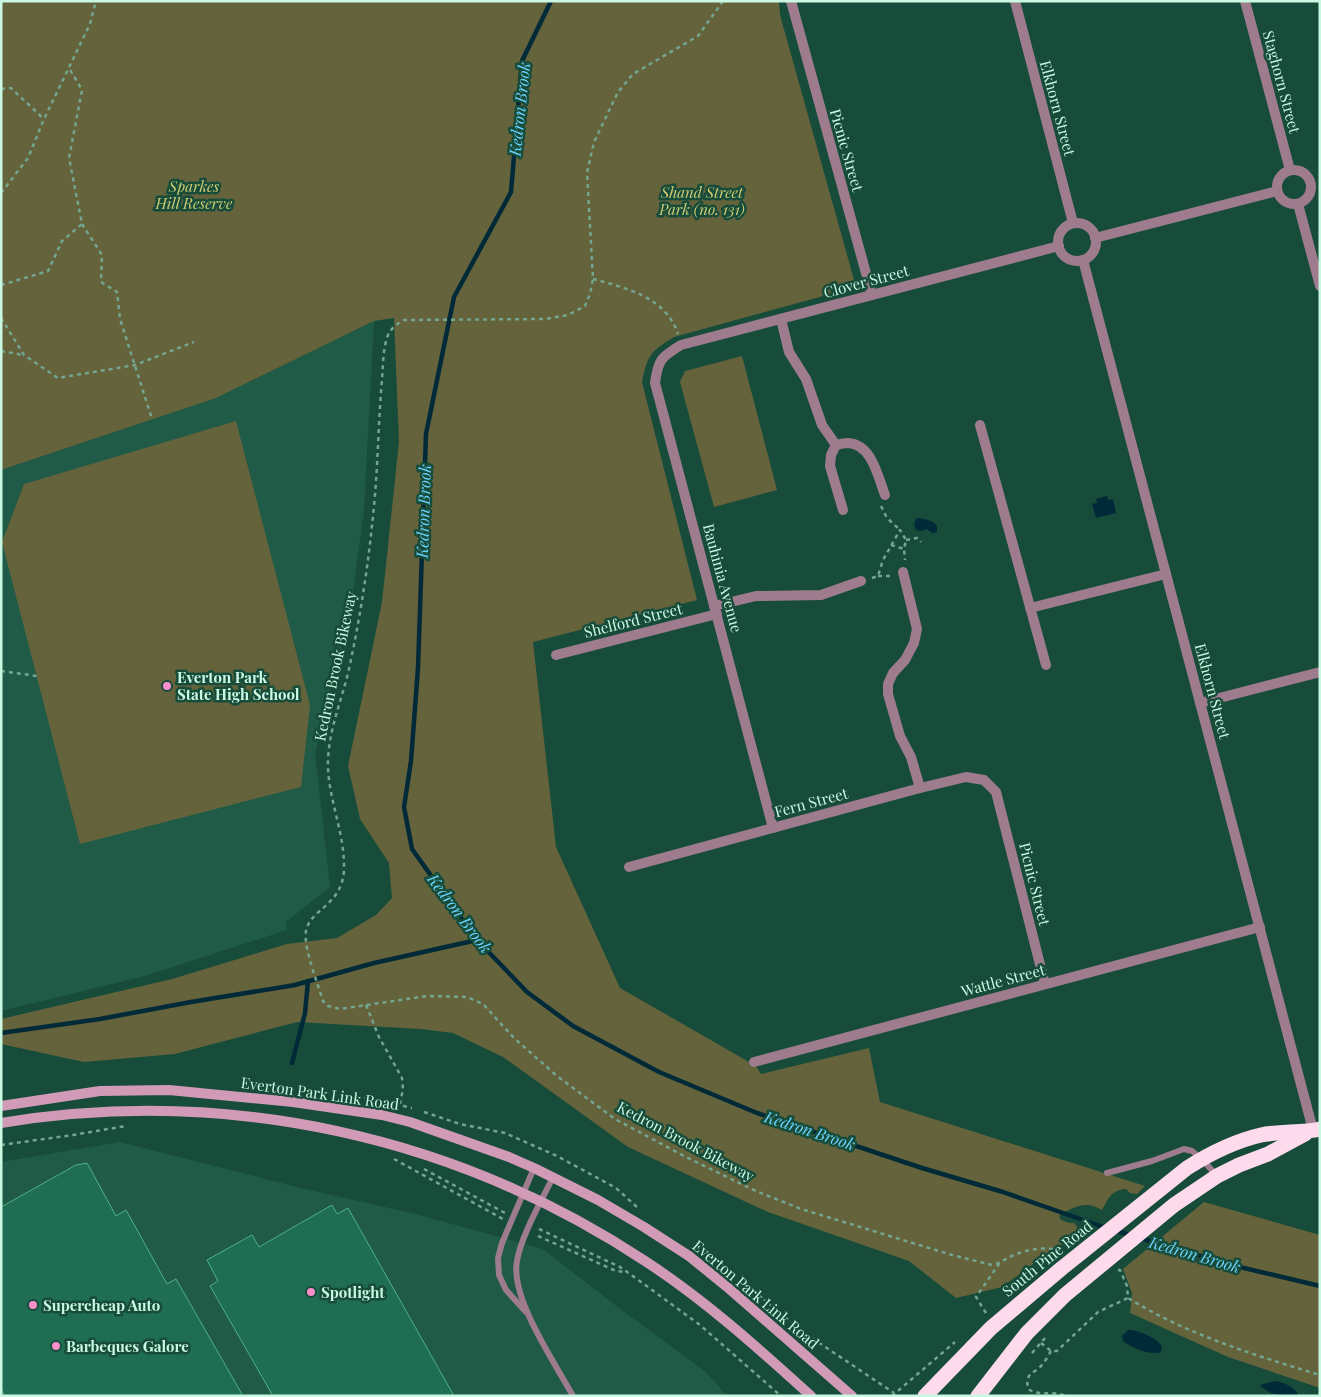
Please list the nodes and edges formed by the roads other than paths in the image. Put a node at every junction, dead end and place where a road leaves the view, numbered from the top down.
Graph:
1 (792, 1) edge
2 (1015, 1) edge
3 (1245, 1) edge
4 (1290, 170) junction
5 (1315, 181) edge
6 (1277, 191) junction
7 (1298, 204) junction
8 (1074, 223) junction
9 (1095, 238) junction
10 (1058, 246) junction
11 (1083, 260) junction
12 (1320, 286) edge
13 (872, 295) junction
14 (781, 319) junction
15 (681, 345) joint
16 (980, 425) dead end
17 (836, 445) junction
18 (884, 495) road end
19 (843, 510) dead end
20 (903, 572) road end
21 (1166, 574) junction
22 (861, 581) road end
23 (1030, 608) junction
24 (716, 610) junction
25 (556, 655) dead end
26 (1046, 665) dead end
27 (1320, 672) edge
28 (1200, 703) junction
29 (920, 788) junction
30 (996, 792) joint
31 (773, 828) junction
32 (629, 867) dead end
33 (1260, 927) junction
34 (1045, 984) junction
35 (754, 1062) dead end
36 (1, 1106) edge
37 (1, 1124) edge
38 (1317, 1129) edge
39 (1202, 1158) junction
40 (534, 1168) junction
41 (1107, 1173) dead end
42 (1217, 1176) junction
43 (553, 1177) junction
44 (524, 1193) junction
45 (541, 1202) junction
46 (527, 1313) junction
47 (573, 1396) edge
48 (811, 1396) edge
49 (852, 1396) edge
50 (925, 1396) edge
51 (978, 1396) edge

1 - 13 street, Picnic Street
2 - 8 street, Elkhorn Street
3 - 4 street, Staghorn Street
4 - 5 street
4 - 6 street
5 - 7 street
6 - 7 street
6 - 9 street
7 - 12 street
8 - 9 street
8 - 10 street
9 - 11 street
10 - 11 street
10 - 13 street, Clover Street
11 - 21 street, Elkhorn Street
13 - 14 street, Clover Street
14 - 15 street, Clover Street
14 - 17 street
15 - 24 street, Bauhinia Avenue
16 - 23 street
17 - 18 street
17 - 19 street
20 - 29 street
21 - 23 street
21 - 28 street, Elkhorn Street
22 - 24 street, Shelford Street
23 - 26 street
24 - 25 street, Shelford Street
24 - 31 street, Bauhinia Avenue
27 - 28 street
28 - 33 street, Elkhorn Street
29 - 30 street, Fern Street
29 - 31 street, Fern Street
30 - 34 street, Picnic Street
31 - 32 street, Fern Street
33 - 34 street, Wattle Street
33 - 38 street, Elkhorn Street
34 - 35 street, Wattle Street
36 - 40 main road, Everton Park Link Road
37 - 44 main road
38 - 39 highway, South Pine Road
38 - 42 highway
39 - 41 lane
39 - 42 lane
39 - 50 highway, South Pine Road
40 - 43 main road, Everton Park Link Road
40 - 44 lane
42 - 51 highway
43 - 45 lane
43 - 49 main road, Everton Park Link Road
44 - 45 main road
44 - 46 lane
45 - 46 lane
45 - 48 main road
46 - 47 lane

